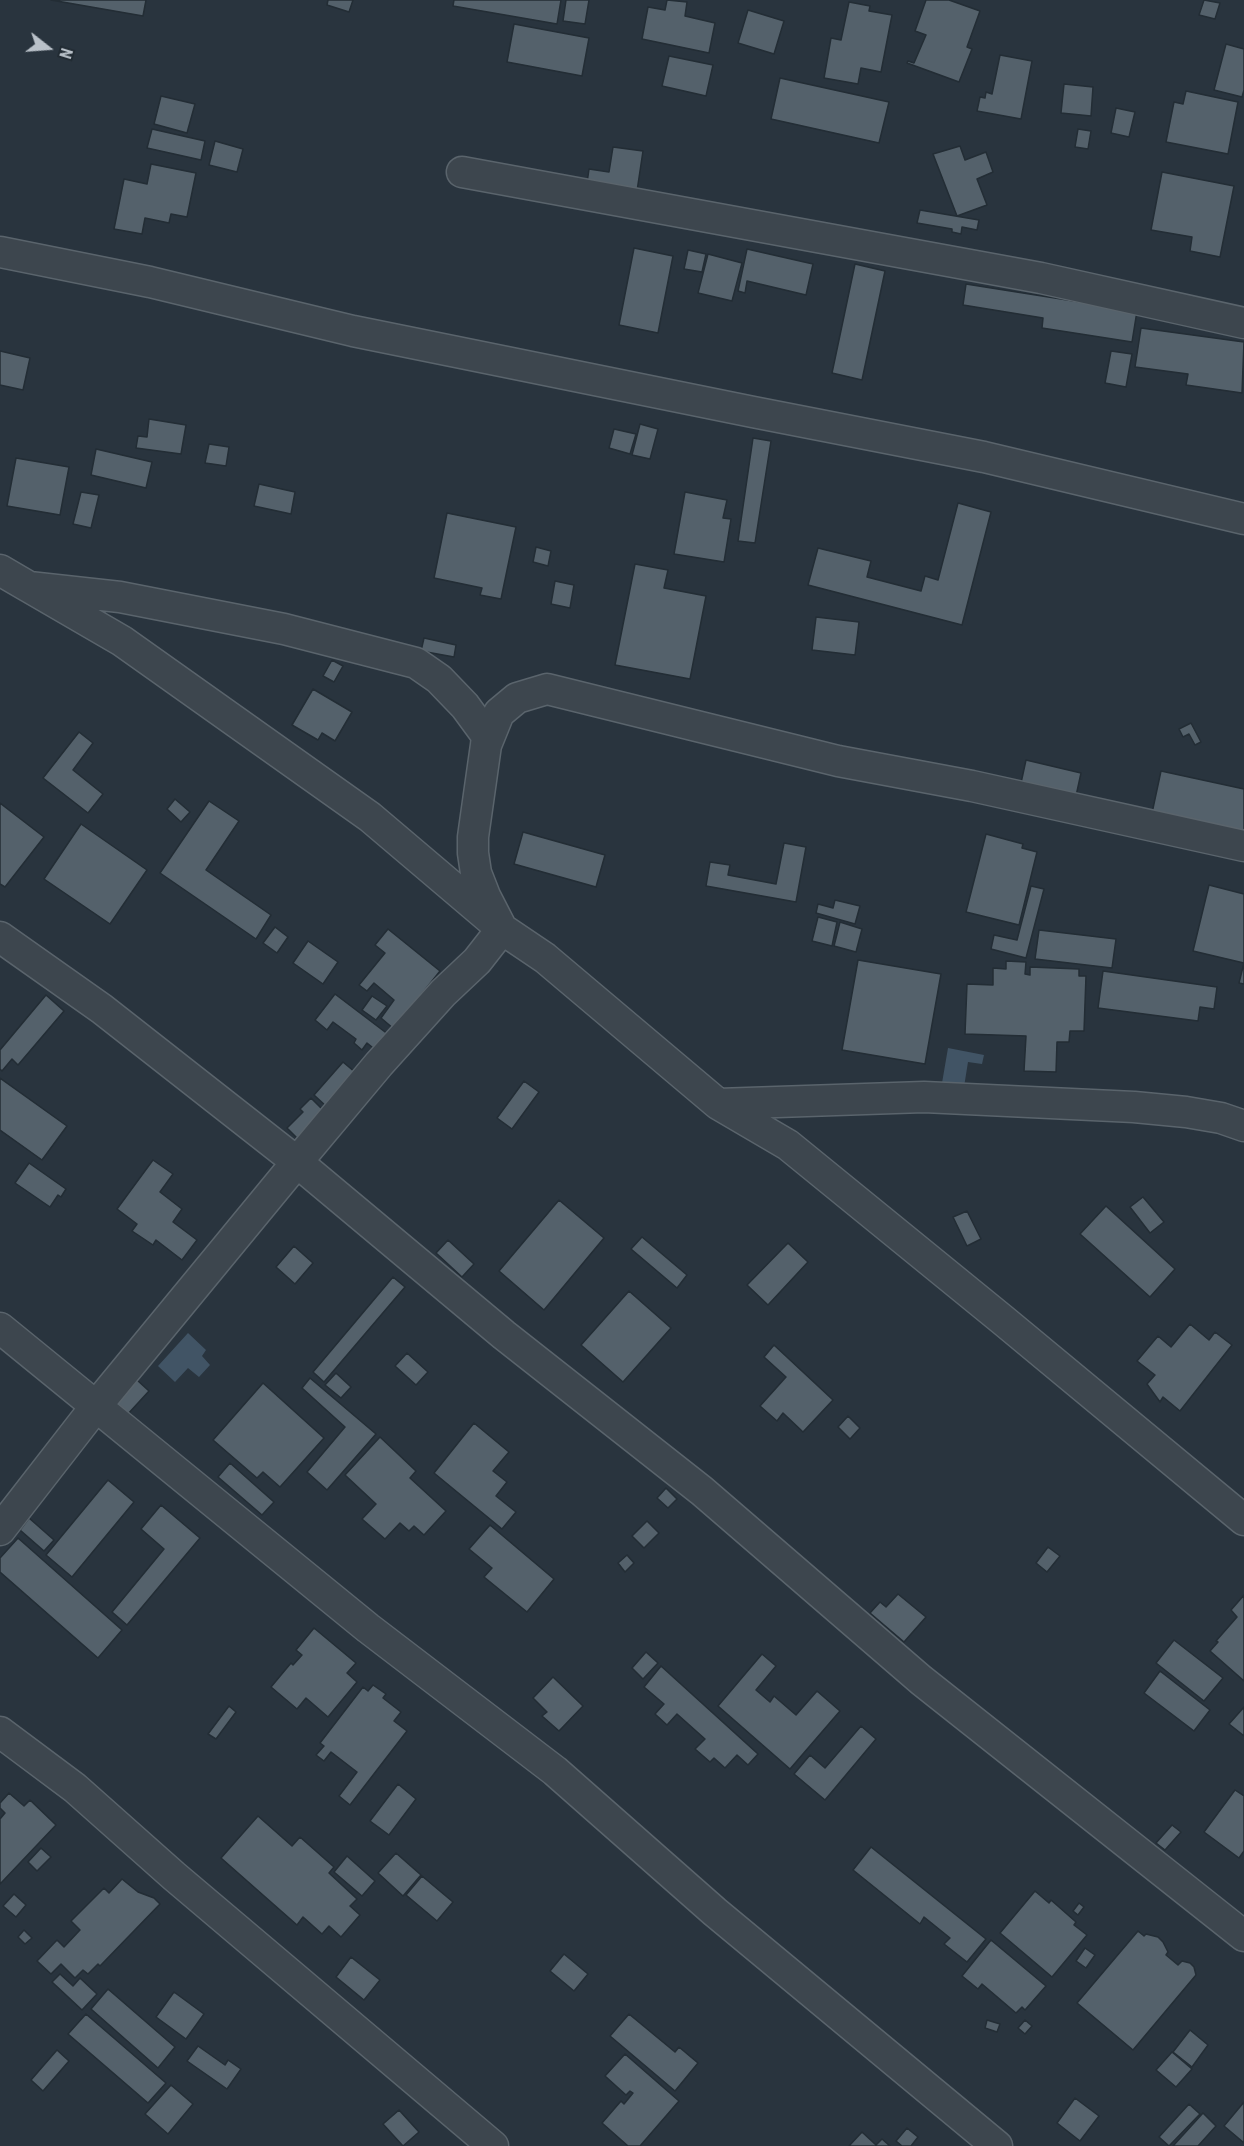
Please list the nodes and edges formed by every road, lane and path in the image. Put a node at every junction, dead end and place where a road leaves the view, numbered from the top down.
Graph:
1 (462, 172) dead end
2 (0, 252) edge
3 (1244, 323) edge
4 (1244, 519) edge
5 (0, 570) edge
6 (29, 587) junction
7 (486, 745) junction
8 (1244, 846) edge
9 (473, 853) junction
10 (426, 865) junction
11 (502, 929) junction
12 (0, 937) edge
13 (718, 1104) junction
14 (1244, 1126) edge
15 (297, 1162) junction
16 (0, 1328) edge
17 (97, 1405) junction
18 (1244, 1520) edge
19 (0, 1530) edge
20 (0, 1732) edge
21 (1244, 1936) edge
22 (494, 2146) edge
23 (997, 2146) edge

1 - 3 street
2 - 4 street
5 - 6 street
6 - 7 street
6 - 10 street
7 - 8 street
7 - 9 street
9 - 10 street
9 - 11 street
10 - 11 street
11 - 13 street
11 - 15 street
12 - 15 street
13 - 14 street
13 - 18 street
15 - 17 street
15 - 21 street
16 - 17 street
17 - 19 street
17 - 23 street
20 - 22 street

